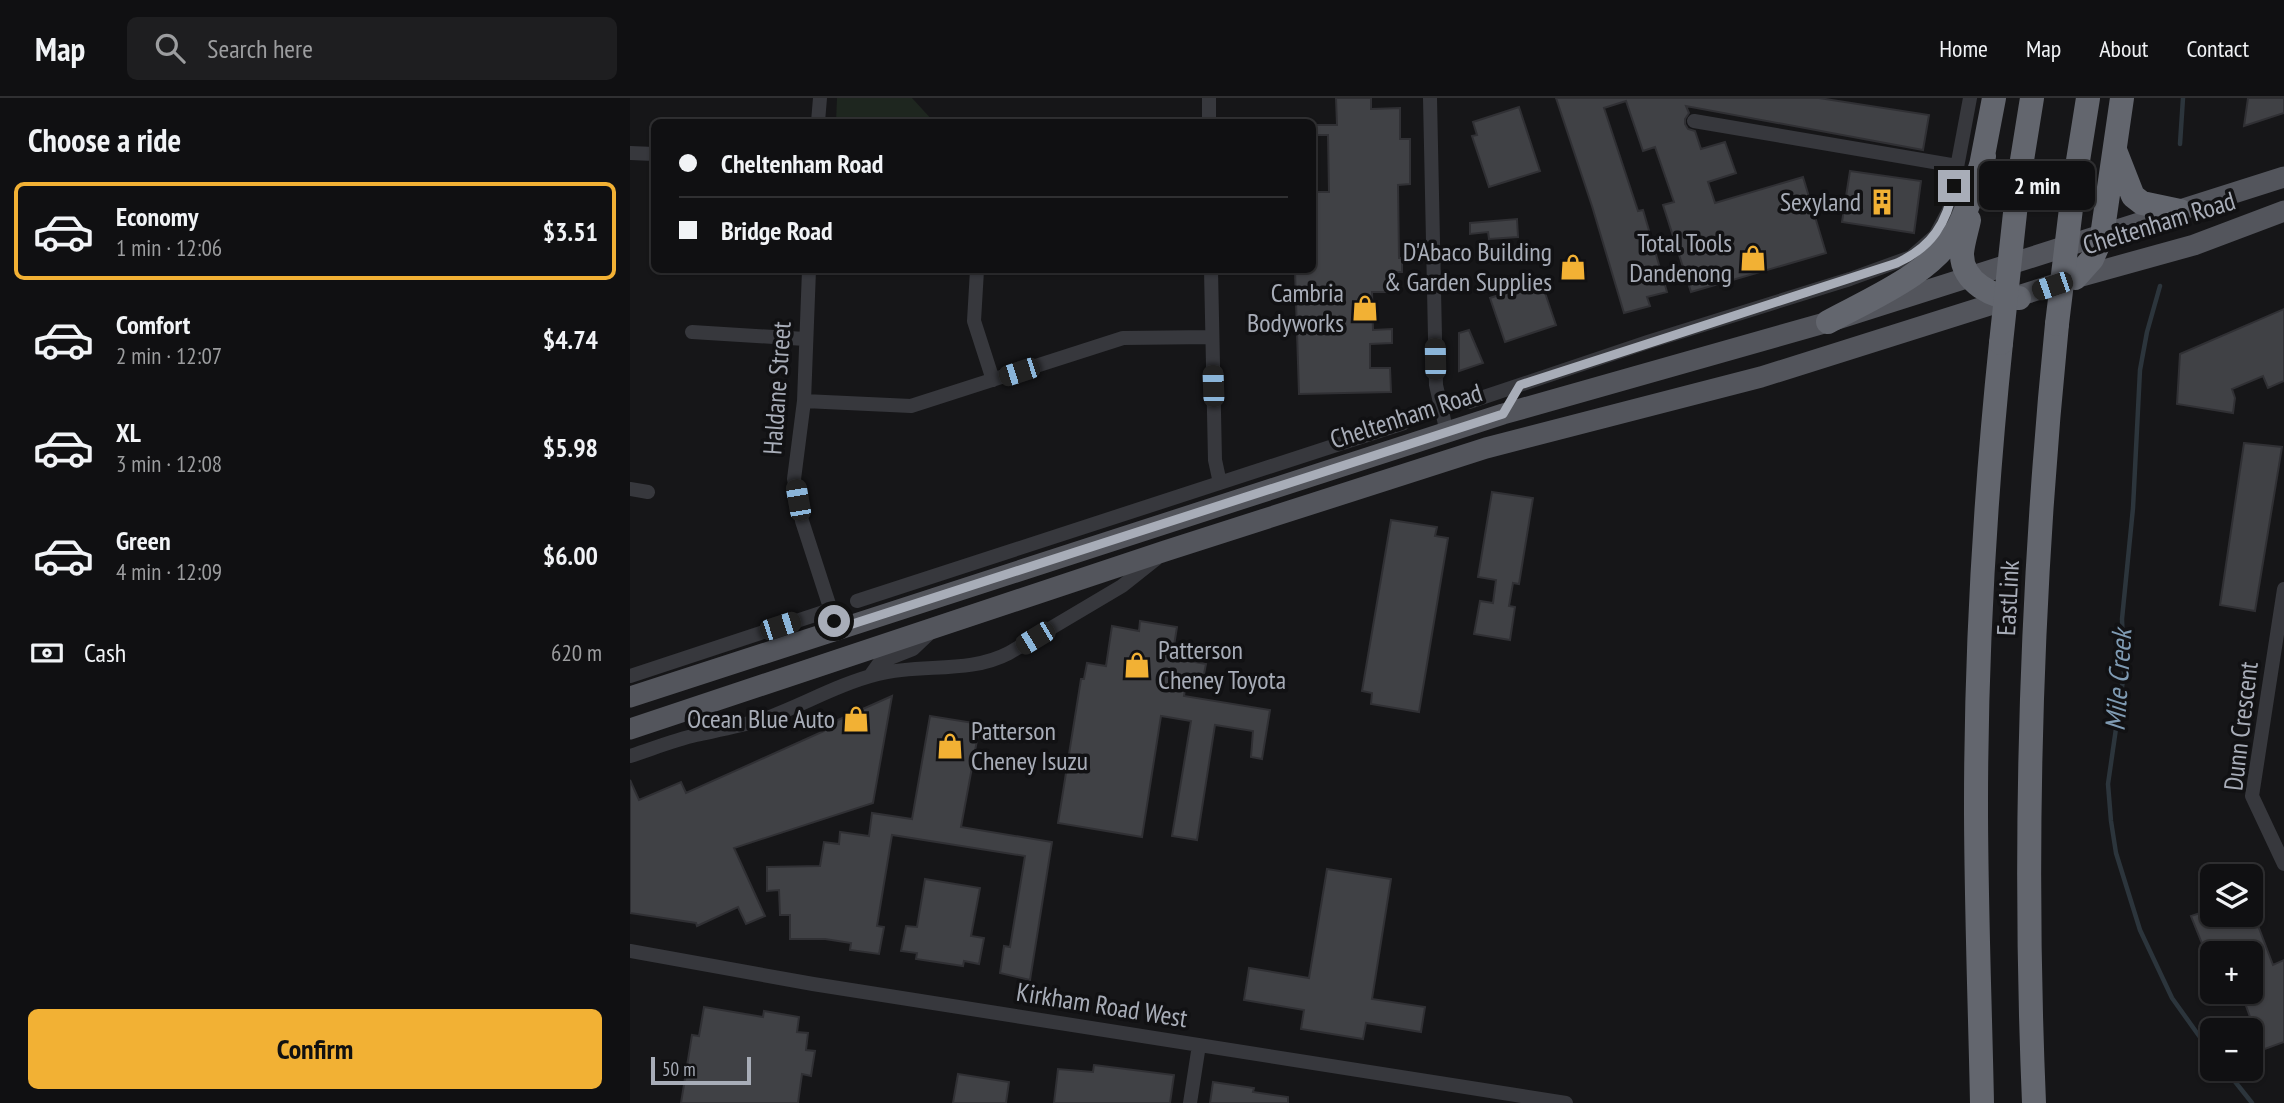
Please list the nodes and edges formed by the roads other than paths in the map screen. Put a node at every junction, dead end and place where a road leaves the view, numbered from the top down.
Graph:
1 (820, 98) edge
2 (1209, 98) edge
3 (1430, 98) edge
4 (1970, 98) edge
5 (1994, 98) edge
6 (2032, 98) edge
7 (2088, 98) edge
8 (2122, 98) edge
9 (818, 119) edge
10 (1209, 119) edge
11 (1694, 121) dead end
12 (2114, 146) junction
13 (630, 153) edge
14 (651, 155) edge
15 (1984, 156) junction
16 (1957, 166) junction
17 (2284, 177) edge
18 (2180, 211) junction
19 (2284, 211) edge
20 (2102, 236) junction
21 (809, 273) edge
22 (977, 273) edge
23 (1210, 273) edge
24 (1973, 278) junction
25 (2075, 278) junction
26 (1850, 279) junction
27 (1886, 290) junction
28 (2019, 298) junction
29 (1828, 322) junction
30 (692, 332) dead end
31 (1211, 337) junction
32 (805, 339) junction
33 (993, 380) junction
34 (1520, 385) junction
35 (804, 401) junction
36 (1469, 402) dead end
37 (1503, 414) junction
38 (1404, 423) dead end
39 (1447, 433) junction
40 (1341, 444) junction
41 (1459, 457) junction
42 (1364, 459) junction
43 (1220, 483) junction
44 (630, 489) edge
45 (648, 492) dead end
46 (1165, 551) junction
47 (2284, 589) edge
48 (857, 601) dead end
49 (834, 620) junction
50 (934, 629) junction
51 (885, 644) junction
52 (630, 676) edge
53 (870, 676) junction
54 (630, 697) edge
55 (630, 729) edge
56 (630, 756) edge
57 (1976, 805) junction
58 (2284, 864) edge
59 (630, 951) edge
60 (1199, 1045) junction
61 (1190, 1103) edge
62 (1566, 1103) edge
63 (1974, 1103) edge
64 (1982, 1103) edge
65 (2034, 1103) edge

1 - 9 street
2 - 10 street
3 - 39 street
4 - 16 street
5 - 15 highway
6 - 57 highway, EastLink, bridge
7 - 65 highway, EastLink, bridge
8 - 12 highway
11 - 16 street
12 - 18 highway
12 - 20 highway
13 - 14 street
15 - 24 highway
15 - 27 highway
16 - 26 street, Cheltenham Road
17 - 18 main road, Cheltenham Road
18 - 20 main road, Cheltenham Road
19 - 25 main road, Cheltenham Road
20 - 24 main road, Cheltenham Road
20 - 25 highway
21 - 32 street, Haldane Street
22 - 33 street
23 - 31 street
24 - 28 highway
24 - 29 main road, Cheltenham Road
25 - 28 main road, Cheltenham Road
26 - 27 street
26 - 34 street, Cheltenham Road
27 - 29 highway
28 - 41 main road, Cheltenham Road
29 - 37 main road, Cheltenham Road
30 - 32 street
31 - 33 street
31 - 43 street
32 - 35 street, Haldane Street
33 - 35 street
34 - 36 street, Cheltenham Road
34 - 37 street
35 - 49 street, Haldane Street
37 - 39 main road, Cheltenham Road
38 - 40 street, Cheltenham Road
39 - 41 main road
39 - 42 main road, Cheltenham Road
40 - 42 street
40 - 43 street, Cheltenham Road
41 - 46 main road, Cheltenham Road
42 - 49 main road, Cheltenham Road
43 - 48 street, Cheltenham Road
44 - 45 street
46 - 50 main road, Cheltenham Road
46 - 53 street, Cheltenham Road
47 - 58 street, Dunn Crescent
49 - 51 main road
49 - 52 street, Cheltenham Road
49 - 54 main road, Cheltenham Road
50 - 51 main road, Cheltenham Road
50 - 53 street
51 - 55 main road, Cheltenham Road
53 - 56 street, Cheltenham Road
57 - 63 highway
57 - 64 highway, EastLink
59 - 60 street, Kirkham Road West
60 - 61 street
60 - 62 street, Kirkham Road West

